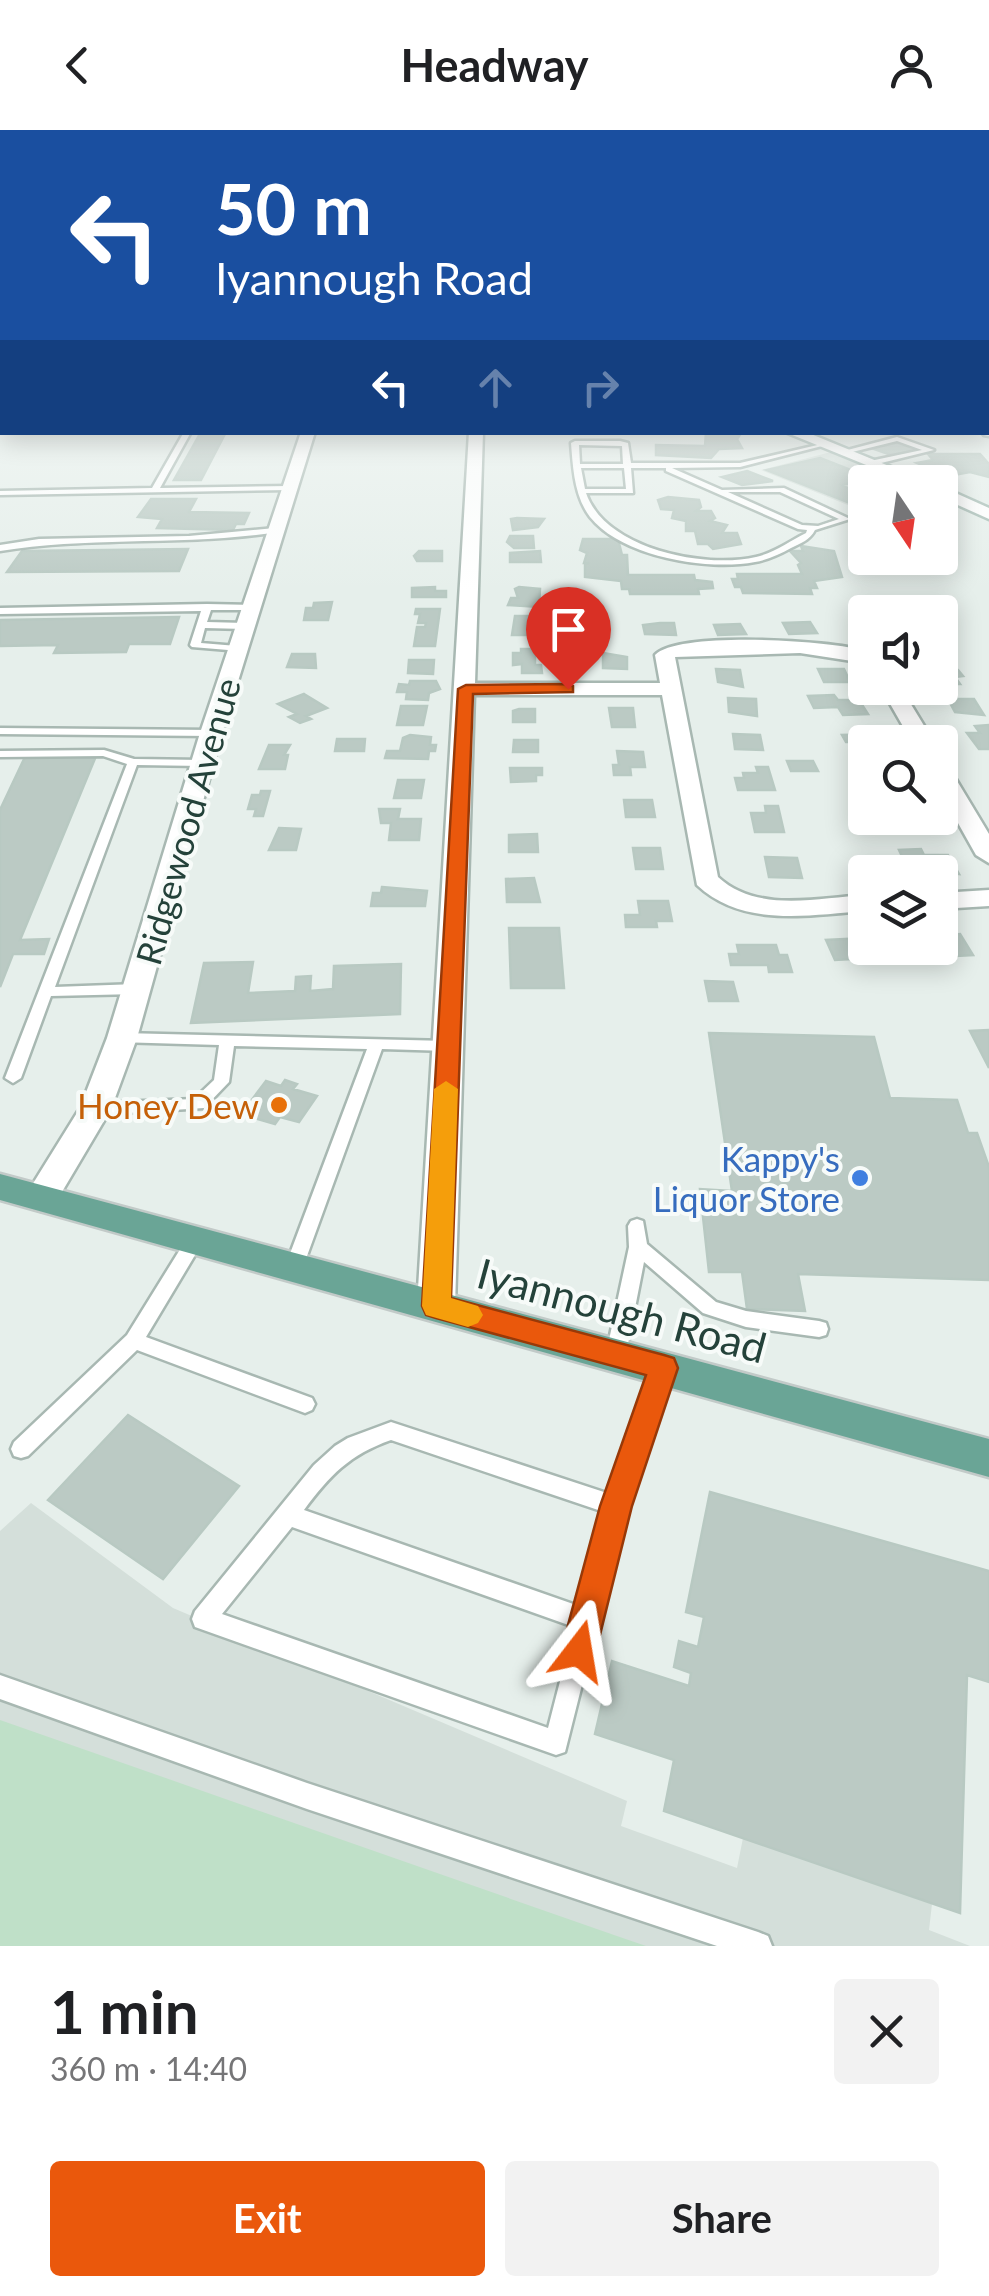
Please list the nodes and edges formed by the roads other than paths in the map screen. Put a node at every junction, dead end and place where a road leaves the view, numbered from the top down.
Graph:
1 (186, 435) edge
2 (307, 435) edge
3 (476, 435) edge
4 (799, 435) edge
5 (824, 444) junction
6 (844, 452) junction
7 (873, 463) junction
8 (878, 465) edge
9 (576, 466) junction
10 (628, 466) junction
11 (663, 466) junction
12 (682, 466) junction
13 (289, 488) junction
14 (718, 489) junction
15 (154, 491) junction
16 (583, 491) junction
17 (0, 493) edge
18 (958, 500) edge
19 (989, 514) edge
20 (812, 528) junction
21 (274, 530) junction
22 (0, 548) edge
23 (207, 607) junction
24 (0, 611) edge
25 (201, 625) junction
26 (245, 627) junction
27 (848, 650) edge
28 (466, 689) junction
29 (669, 689) junction
30 (0, 731) edge
31 (210, 733) junction
32 (0, 754) edge
33 (133, 762) junction
34 (202, 763) junction
35 (958, 802) edge
36 (989, 855) edge
37 (989, 898) edge
38 (958, 900) edge
39 (848, 904) edge
40 (138, 989) junction
41 (46, 992) junction
42 (122, 1038) junction
43 (226, 1040) junction
44 (376, 1044) junction
45 (448, 1046) junction
46 (13, 1078) dead end
47 (95, 1108) junction
48 (0, 1187) edge
49 (42, 1198) junction
50 (637, 1226) dead end
51 (195, 1240) junction
52 (638, 1247) junction
53 (294, 1267) junction
54 (436, 1306) junction
55 (819, 1329) dead end
56 (134, 1341) junction
57 (616, 1354) junction
58 (664, 1368) junction
59 (305, 1404) dead end
60 (21, 1449) dead end
61 (989, 1458) edge
62 (616, 1506) junction
63 (288, 1514) junction
64 (586, 1620) junction
65 (0, 1688) edge
66 (758, 1946) edge

1 - 15 lane
2 - 13 street, Ridgewood Avenue
3 - 28 street
4 - 5 street
4 - 12 lane
5 - 6 street
5 - 12 lane
6 - 7 street
6 - 7 lane
7 - 8 street
9 - 10 lane
9 - 10 lane
9 - 16 lane
10 - 11 lane
10 - 16 lane
11 - 12 lane
11 - 14 lane
13 - 15 lane
13 - 21 street, Ridgewood Avenue
14 - 20 lane
14 - 20 lane
15 - 17 lane
16 - 20 lane
18 - 19 street
21 - 22 lane
21 - 26 street, Ridgewood Avenue
23 - 24 lane
23 - 25 lane
23 - 26 lane
25 - 26 lane
25 - 26 lane
26 - 31 street, Ridgewood Avenue
27 - 29 street
28 - 29 street
28 - 45 street
29 - 39 street
30 - 31 lane
31 - 34 street, Ridgewood Avenue
32 - 33 lane
33 - 34 lane
33 - 41 lane
34 - 40 street, Ridgewood Avenue
35 - 36 street
37 - 38 street
40 - 41 lane
40 - 42 street, Ridgewood Avenue
41 - 46 lane
42 - 43 lane
42 - 47 street, Ridgewood Avenue
43 - 44 lane
43 - 47 lane
44 - 45 lane
44 - 53 lane
45 - 54 street
47 - 49 street, Ridgewood Avenue
48 - 49 main road, Iyannough Road
49 - 51 main road, Iyannough Road
50 - 52 lane
51 - 53 main road, Iyannough Road
51 - 56 lane
52 - 55 lane
52 - 57 lane
53 - 54 main road, Iyannough Road
54 - 57 main road, Iyannough Road
56 - 59 lane
56 - 60 lane
57 - 58 main road, Iyannough Road
58 - 61 main road, Iyannough Road
58 - 62 lane
62 - 63 lane
62 - 64 lane
63 - 64 lane
63 - 64 lane
65 - 66 lane

